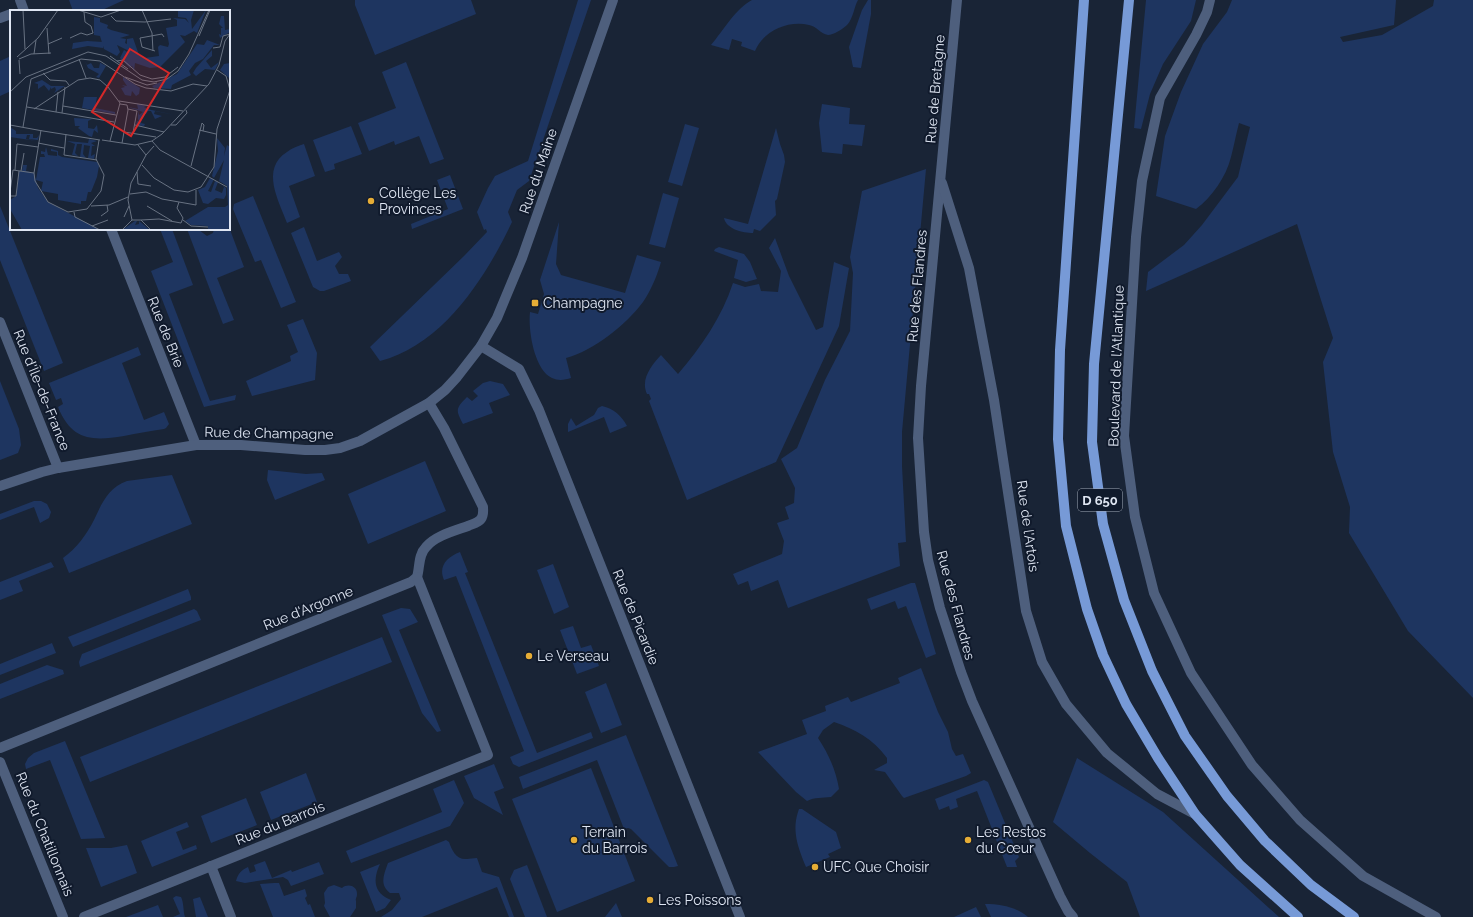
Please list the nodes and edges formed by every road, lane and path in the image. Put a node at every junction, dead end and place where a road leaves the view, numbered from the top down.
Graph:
1 (613, 0) edge
2 (956, 0) edge
3 (1084, 0) edge
4 (1129, 0) edge
5 (1210, 0) edge
6 (10, 14) edge
7 (0, 18) edge
8 (941, 180) junction
9 (111, 230) edge
10 (0, 322) edge
11 (481, 346) junction
12 (428, 403) junction
13 (196, 445) junction
14 (58, 468) junction
15 (0, 486) edge
16 (417, 577) junction
17 (0, 748) edge
18 (0, 762) edge
19 (1195, 814) junction
20 (211, 866) junction
21 (64, 917) edge
22 (84, 917) edge
23 (232, 917) edge
24 (740, 917) edge
25 (1073, 917) edge
26 (1298, 917) edge
27 (1354, 917) edge
28 (1436, 917) edge

1 - 11 street, Rue du Maine
2 - 8 street, Rue de Bretagne
3 - 19 main road, D 650
4 - 27 main road, Boulevard de l'Atlantique / D 650
5 - 28 street, Boulevard de l'Atlantique
6 - 7 street
8 - 19 street, Rue de l'Artois
8 - 25 street, Rue des Flandres
9 - 13 street, Rue de Brie
10 - 14 street, Rue d'Île-de-France
11 - 12 street, Rue de Champagne
11 - 24 street, Rue de Picardie
12 - 13 street, Rue de Champagne
12 - 16 street
13 - 14 street, Rue de Champagne
14 - 15 street, Rue de Champagne
16 - 17 street, Rue d'Argonne
16 - 20 street, Rue du Barrois
18 - 21 street, Rue du Chatillonnais
19 - 26 main road, D 650
20 - 22 street, Rue du Barrois
20 - 23 street

